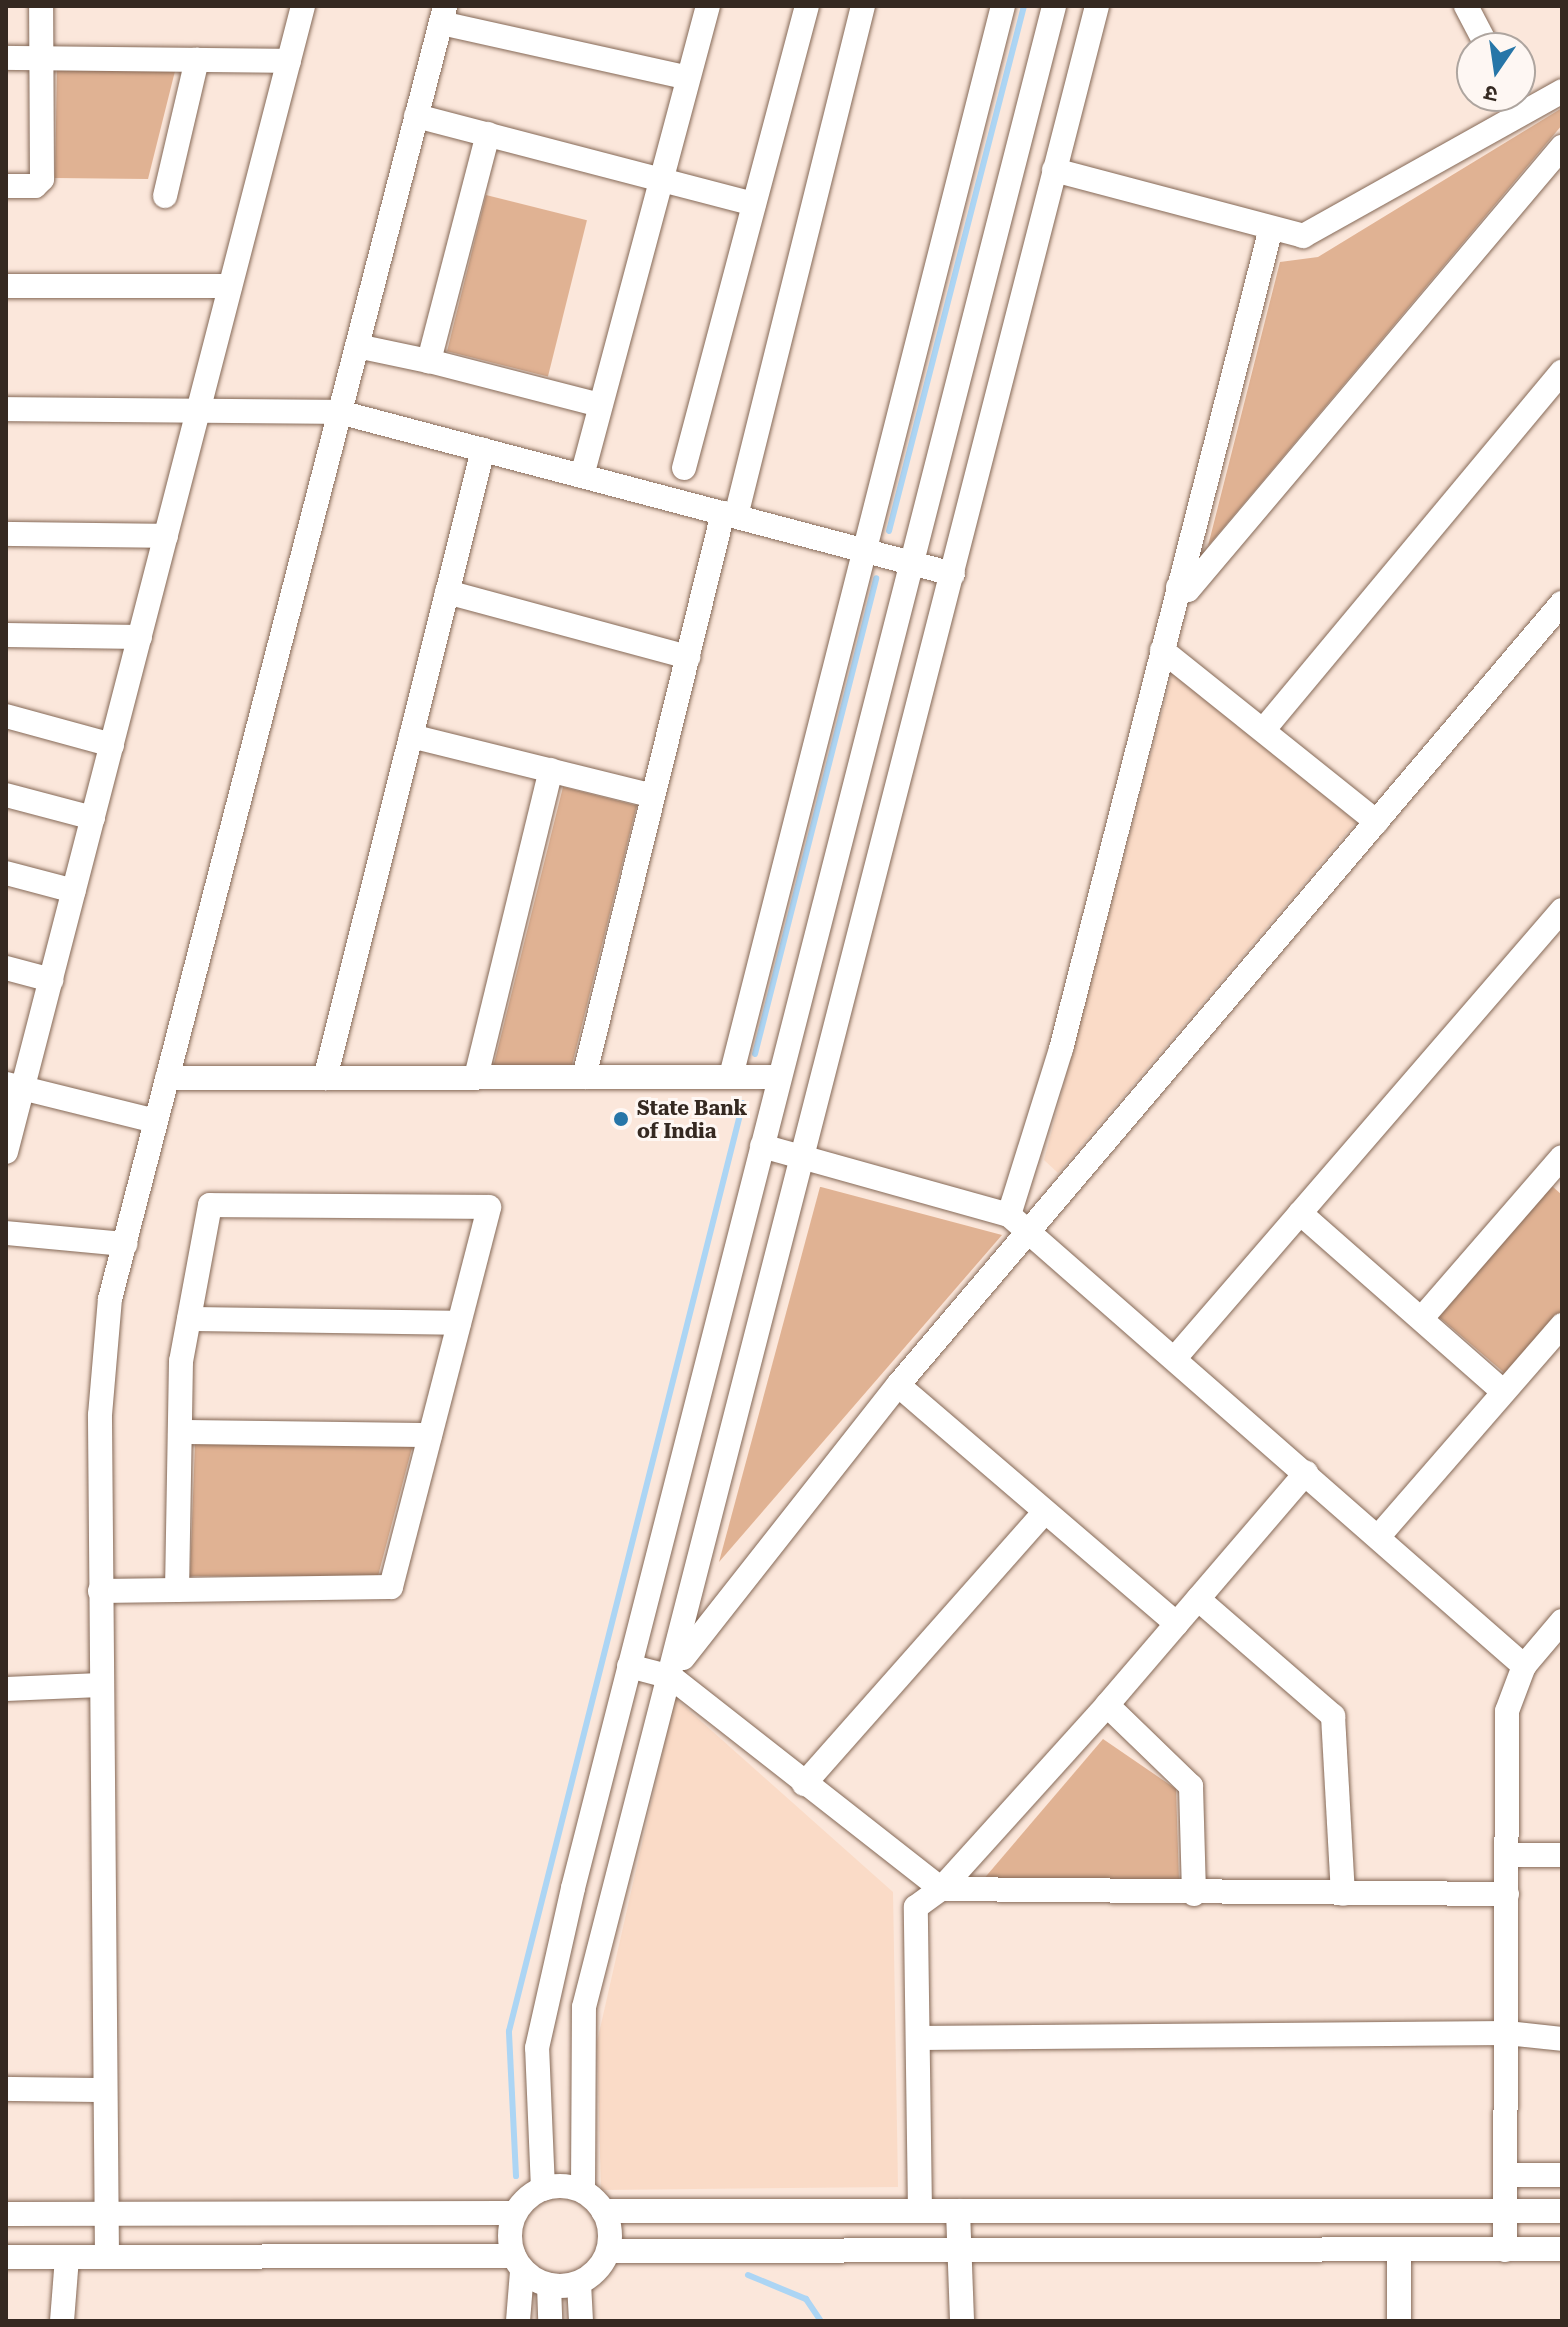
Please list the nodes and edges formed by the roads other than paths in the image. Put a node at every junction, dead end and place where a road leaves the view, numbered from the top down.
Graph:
1 (41, 6) edge
2 (303, 6) edge
3 (708, 6) edge
4 (807, 6) edge
5 (863, 6) edge
6 (1003, 6) edge
7 (1054, 6) edge
8 (1097, 6) edge
9 (1466, 6) edge
10 (443, 14) edge
11 (1480, 32) edge
12 (6, 58) edge
13 (42, 58) junction
14 (197, 60) junction
15 (289, 61) junction
16 (684, 77) junction
17 (1562, 91) edge
18 (1536, 99) edge
19 (1507, 112) edge
20 (416, 116) junction
21 (488, 134) junction
22 (1562, 147) edge
23 (1054, 170) junction
24 (658, 179) junction
25 (6, 186) edge
26 (165, 196) dead end
27 (754, 204) junction
28 (1271, 228) junction
29 (6, 286) edge
30 (230, 286) junction
31 (357, 346) junction
32 (429, 361) junction
33 (1562, 371) edge
34 (600, 405) junction
35 (6, 409) edge
36 (198, 411) junction
37 (339, 412) junction
38 (483, 450) junction
39 (684, 468) dead end
40 (582, 476) junction
41 (730, 515) junction
42 (6, 534) edge
43 (166, 536) junction
44 (863, 550) junction
45 (911, 562) junction
46 (953, 574) junction
47 (1178, 587) junction
48 (447, 592) junction
49 (1562, 603) edge
50 (6, 636) edge
51 (140, 637) junction
52 (1162, 650) junction
53 (688, 657) junction
54 (6, 716) edge
55 (1265, 728) junction
56 (411, 736) junction
57 (112, 745) junction
58 (551, 770) junction
59 (6, 795) edge
60 (653, 796) junction
61 (93, 818) junction
62 (1377, 822) junction
63 (6, 873) edge
64 (74, 891) junction
65 (1562, 910) edge
66 (6, 968) edge
67 (51, 980) junction
68 (731, 1076) junction
69 (476, 1077) junction
70 (584, 1077) junction
71 (779, 1077) junction
72 (167, 1078) junction
73 (325, 1078) junction
74 (14, 1088) edge
75 (156, 1121) junction
76 (762, 1146) junction
77 (6, 1152) edge
78 (807, 1157) junction
79 (1557, 1171) edge
80 (1300, 1213) junction
81 (1009, 1215) junction
82 (1029, 1232) junction
83 (6, 1233) edge
84 (125, 1244) junction
85 (1422, 1318) junction
86 (189, 1319) junction
87 (459, 1323) junction
88 (1562, 1325) edge
89 (1175, 1358) junction
90 (898, 1385) junction
91 (1504, 1392) junction
92 (180, 1432) junction
93 (430, 1435) junction
94 (1306, 1473) junction
95 (1045, 1512) junction
96 (1378, 1537) junction
97 (177, 1590) junction
98 (100, 1591) junction
99 (1198, 1599) junction
100 (1562, 1621) edge
101 (1177, 1624) junction
102 (629, 1666) junction
103 (1524, 1666) junction
104 (671, 1677) junction
105 (100, 1685) junction
106 (6, 1689) edge
107 (1107, 1705) junction
108 (804, 1784) junction
109 (1507, 1855) junction
110 (1562, 1855) edge
111 (941, 1889) junction
112 (1194, 1894) junction
113 (1343, 1894) junction
114 (1507, 1894) junction
115 (1507, 2033) junction
116 (918, 2038) junction
117 (1562, 2039) edge
118 (6, 2089) edge
119 (105, 2090) junction
120 (1506, 2175) junction
121 (1562, 2175) edge
122 (543, 2189) junction
123 (583, 2191) junction
124 (603, 2211) junction
125 (920, 2211) junction
126 (958, 2211) junction
127 (1507, 2211) junction
128 (1562, 2211) edge
129 (514, 2213) junction
130 (6, 2214) edge
131 (106, 2214) junction
132 (1562, 2249) edge
133 (959, 2250) junction
134 (1399, 2250) junction
135 (1505, 2250) junction
136 (608, 2251) junction
137 (107, 2256) junction
138 (6, 2257) edge
139 (67, 2257) junction
140 (518, 2264) junction
141 (579, 2283) junction
142 (549, 2285) junction
143 (62, 2321) edge
144 (518, 2321) edge
145 (550, 2321) edge
146 (581, 2321) edge
147 (962, 2321) edge
148 (1399, 2321) edge

1 - 13 street
2 - 15 street
3 - 16 street
4 - 27 street
5 - 41 street
6 - 44 street
7 - 45 street
8 - 23 street
9 - 11 street
10 - 16 street
10 - 20 street
12 - 13 street
13 - 14 street
13 - 25 street
14 - 15 street
14 - 26 street
15 - 30 street
16 - 24 street
17 - 18 street
19 - 28 street
20 - 21 street
20 - 31 street
21 - 24 street
21 - 32 street
22 - 47 street
23 - 28 street
23 - 46 street
24 - 27 street
24 - 34 street
27 - 39 street
28 - 47 street
29 - 30 street
30 - 36 street
31 - 32 street
31 - 37 street
32 - 34 street
33 - 55 street
34 - 40 street
35 - 36 street
36 - 37 street
36 - 43 street
37 - 38 street
37 - 72 street
38 - 40 street
38 - 48 street
40 - 41 street
41 - 44 street
41 - 53 street
42 - 43 street
43 - 51 street
44 - 45 street
44 - 68 street
45 - 46 street
45 - 71 street
46 - 78 street
47 - 52 street
48 - 53 street
48 - 56 street
49 - 62 street
50 - 51 street
51 - 57 street
52 - 55 street
52 - 81 street
53 - 60 street
54 - 57 street
55 - 62 street
56 - 58 street
56 - 73 street
57 - 61 street
58 - 60 street
58 - 69 street
59 - 61 street
60 - 70 street
61 - 64 street
62 - 82 street
63 - 64 street
64 - 67 street
65 - 80 street
66 - 67 street
67 - 74 street
68 - 70 street
68 - 71 street
69 - 70 street
69 - 73 street
71 - 76 street
72 - 73 street
72 - 75 street
74 - 75 street
74 - 77 street
75 - 84 street
76 - 78 street
76 - 102 street
78 - 81 street
78 - 104 street
79 - 85 street
80 - 85 street
80 - 89 street
81 - 82 street
82 - 89 street
82 - 90 street
83 - 84 street
84 - 98 street
85 - 91 street
86 - 87 street
86 - 87 street
86 - 92 street
87 - 93 street
88 - 91 street
89 - 94 street
90 - 95 street
90 - 104 street
91 - 96 street
92 - 93 street
92 - 97 street
93 - 97 street
94 - 96 street
94 - 99 street
95 - 101 street
95 - 108 street
96 - 103 street
97 - 98 street
98 - 105 street
99 - 101 street
99 - 113 street
100 - 103 street
101 - 107 street
102 - 104 street
102 - 122 street
103 - 109 street
104 - 108 street
104 - 123 street
105 - 106 street
105 - 119 street
107 - 111 street
107 - 112 street
108 - 111 street
109 - 110 street
109 - 114 street
111 - 112 street
111 - 116 street
112 - 113 street
113 - 114 street
114 - 115 street
115 - 116 street
115 - 117 street
115 - 120 street
116 - 125 street
118 - 119 street
119 - 131 street
120 - 121 street
120 - 127 street
122 - 123 street
122 - 129 street
123 - 124 street
124 - 125 street
124 - 136 street
125 - 126 street
126 - 127 street
126 - 133 street
127 - 128 street
127 - 135 street
129 - 131 street
129 - 140 street
130 - 131 street
131 - 137 street
132 - 135 street
133 - 134 street
133 - 136 street
133 - 147 street
134 - 135 street
134 - 148 street
136 - 141 street
137 - 139 street
137 - 140 street
138 - 139 street
139 - 143 street
140 - 142 street
140 - 144 street
141 - 142 street
141 - 146 street
142 - 145 street

